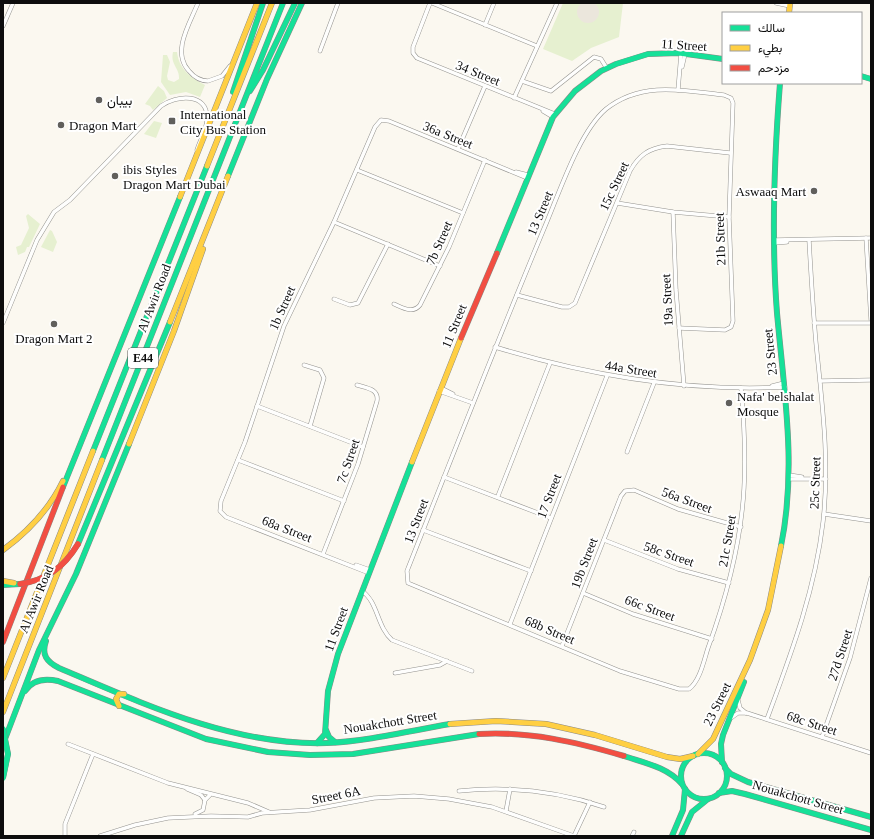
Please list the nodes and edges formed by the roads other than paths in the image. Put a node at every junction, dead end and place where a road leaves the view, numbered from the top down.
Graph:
1 (13, 3) edge
2 (198, 3) edge
3 (257, 3) edge
4 (264, 3) edge
5 (272, 3) edge
6 (283, 3) edge
7 (295, 3) edge
8 (302, 3) edge
9 (338, 3) edge
10 (431, 3) edge
11 (494, 3) edge
12 (557, 3) edge
13 (776, 3) edge
14 (790, 4) edge
15 (485, 25) junction
16 (3, 26) edge
17 (243, 42) junction
18 (537, 46) junction
19 (320, 51) dead end
20 (683, 54) junction
21 (722, 59) edge
22 (605, 68) junction
23 (522, 79) junction
24 (779, 84) edge
25 (485, 86) junction
26 (678, 90) junction
27 (245, 97) junction
28 (514, 98) junction
29 (731, 98) joint
30 (232, 101) junction
31 (554, 115) junction
32 (381, 120) joint
33 (458, 149) junction
34 (730, 153) junction
35 (485, 160) junction
36 (193, 166) junction
37 (357, 170) junction
38 (527, 177) junction
39 (616, 203) junction
40 (215, 210) junction
41 (673, 212) junction
42 (463, 213) junction
43 (729, 217) junction
44 (334, 222) junction
45 (866, 238) junction
46 (871, 238) edge
47 (809, 240) junction
48 (774, 242) junction
49 (388, 244) junction
50 (440, 266) junction
51 (516, 294) junction
52 (334, 299) dead end
53 (394, 304) dead end
54 (871, 322) edge
55 (3, 323) edge
56 (814, 323) junction
57 (679, 328) junction
58 (495, 347) junction
59 (550, 363) junction
60 (304, 365) dead end
61 (607, 376) junction
62 (871, 380) edge
63 (820, 381) junction
64 (654, 383) junction
65 (357, 385) dead end
66 (785, 385) junction
67 (684, 386) junction
68 (741, 388) junction
69 (440, 389) junction
70 (473, 403) junction
71 (258, 406) junction
72 (310, 426) junction
73 (363, 447) junction
74 (627, 452) dead end
75 (238, 460) junction
76 (74, 462) junction
77 (444, 477) junction
78 (789, 477) junction
79 (826, 478) junction
80 (628, 490) joint
81 (498, 496) junction
82 (344, 501) junction
83 (220, 511) joint
84 (824, 514) junction
85 (551, 518) junction
86 (871, 521) edge
87 (741, 527) junction
88 (423, 530) junction
89 (604, 540) junction
90 (3, 550) edge
91 (323, 554) junction
92 (531, 570) junction
93 (370, 571) junction
94 (871, 578) edge
95 (406, 580) joint
96 (3, 581) edge
97 (729, 583) junction
98 (20, 584) junction
99 (3, 585) edge
100 (362, 591) junction
101 (583, 593) junction
102 (53, 621) junction
103 (510, 624) junction
104 (10, 626) junction
105 (3, 638) edge
106 (712, 638) junction
107 (3, 642) edge
108 (562, 646) junction
109 (750, 660) junction
110 (447, 661) junction
111 (472, 671) dead end
112 (395, 673) dead end
113 (3, 678) edge
114 (689, 689) joint
115 (125, 694) junction
116 (738, 700) junction
117 (119, 706) junction
118 (3, 712) edge
119 (747, 713) junction
120 (14, 714) junction
121 (730, 718) junction
122 (767, 720) junction
123 (3, 730) edge
124 (326, 730) junction
125 (822, 737) junction
126 (335, 742) junction
127 (3, 743) edge
128 (317, 743) junction
129 (68, 744) dead end
130 (871, 753) edge
131 (93, 754) junction
132 (695, 755) junction
133 (724, 765) junction
134 (3, 778) edge
135 (683, 787) junction
136 (186, 788) junction
137 (510, 789) junction
138 (459, 791) dead end
139 (719, 793) junction
140 (210, 795) junction
141 (709, 798) junction
142 (205, 800) junction
143 (590, 802) junction
144 (254, 806) junction
145 (604, 807) dead end
146 (204, 809) junction
147 (506, 811) junction
148 (276, 813) junction
149 (211, 816) junction
150 (252, 816) junction
151 (184, 817) junction
152 (871, 817) edge
153 (871, 830) edge
154 (65, 836) edge
155 (100, 836) edge
156 (574, 836) edge
157 (672, 836) edge
158 (681, 836) edge

1 - 16 street
2 - 17 street
3 - 17 main road
4 - 30 main road
5 - 30 main road, Al Awir Road / E44
6 - 27 main road, Al Awir Road / E44
7 - 27 main road
8 - 40 main road
9 - 19 street
10 - 15 street
10 - 25 street, 34 Street
11 - 15 street
12 - 18 street
13 - 14 street
15 - 18 street
17 - 36 main road
18 - 23 street
20 - 21 main road, 11 Street
20 - 22 main road, 11 Street
20 - 26 street
22 - 23 street
22 - 31 main road, 11 Street
23 - 28 street
24 - 48 main road, 23 Street
25 - 28 street, 34 Street
25 - 33 street
26 - 29 street, 13 Street
26 - 51 street, 13 Street
27 - 118 main road, Al Awir Road / E44
28 - 31 street, 34 Street
29 - 34 street, 21b Street
30 - 113 main road, Al Awir Road / E44
31 - 38 main road, 11 Street
32 - 33 street, 36a Street
32 - 37 street, 1b Street
33 - 35 street, 36a Street
34 - 39 street, 15c Street
34 - 43 street, 21b Street
35 - 38 street, 36a Street
35 - 42 street, 7b Street
36 - 55 street
36 - 76 main road
37 - 42 street
37 - 44 street, 1b Street
38 - 69 main road, 11 Street
39 - 41 street
39 - 51 street, 15c Street
40 - 98 main road, bridge
40 - 102 main road
41 - 43 street
41 - 57 street, 19a Street
42 - 50 street, 7b Street
43 - 57 street, 21b Street
44 - 49 street
44 - 71 street, 1b Street
45 - 46 street
45 - 47 street
45 - 54 street
47 - 48 street
47 - 56 street, 25c Street
48 - 66 main road, 23 Street
49 - 50 street
49 - 52 street
50 - 53 street, 7b Street
51 - 58 street, 13 Street
54 - 56 street
56 - 63 street, 25c Street
57 - 67 street, 19a Street
58 - 59 street, 44a Street
58 - 70 street, 13 Street
59 - 61 street, 44a Street
59 - 81 street
60 - 72 street
61 - 64 street, 44a Street
61 - 85 street, 17 Street
62 - 63 street
63 - 79 street, 25c Street
64 - 67 street, 44a Street
64 - 74 street
65 - 73 street, 7c Street
66 - 68 street, 44a Street
66 - 78 main road, 23 Street
67 - 68 street, 44a Street
68 - 87 street, 21c Street
69 - 70 street
69 - 93 main road, 11 Street
70 - 77 street, 13 Street
71 - 72 street
71 - 75 street, 1b Street
72 - 73 street
73 - 82 street, 7c Street
75 - 82 street
75 - 83 street, 1b Street
76 - 90 main road
76 - 104 main road
77 - 81 street
77 - 88 street, 13 Street
78 - 79 street
78 - 109 main road, 23 Street
79 - 84 street, 25c Street
80 - 87 street, 56a Street
80 - 89 street, 19b Street
81 - 85 street
82 - 91 street, 7c Street
83 - 91 street, 68a Street
84 - 86 street
84 - 122 street, 25c Street
85 - 92 street, 17 Street
87 - 97 street, 21c Street
88 - 92 street
88 - 95 street, 13 Street
89 - 97 street, 58c Street
89 - 101 street, 19b Street
91 - 93 street, 68a Street
92 - 103 street, 17 Street
93 - 100 main road, 11 Street
94 - 125 street, 27d Street
95 - 103 street, 68b Street
96 - 98 main road
97 - 106 street, 21c Street
98 - 99 main road
100 - 110 street
100 - 124 main road, 11 Street
101 - 106 street, 66c Street
101 - 108 street, 19b Street
102 - 115 main road, Nouakchott Street
102 - 120 main road
103 - 108 street, 68b Street
104 - 105 main road
104 - 107 main road
106 - 114 street, 21c Street
108 - 114 street, 68b Street
109 - 116 main road, 23 Street
109 - 132 main road, 23 Street
110 - 111 street
110 - 112 street
115 - 117 main road
115 - 128 main road, Nouakchott Street
116 - 119 street
116 - 121 main road, 23 Street
117 - 120 main road, Nouakchott Street
117 - 135 main road, Nouakchott Street
119 - 121 street
119 - 122 street, 68c Street
120 - 127 main road
121 - 133 main road, 23 Street
122 - 125 street, 68c Street
123 - 134 main road, bridge
124 - 126 main road
124 - 128 main road
125 - 130 street, 68c Street
126 - 128 main road, Nouakchott Street
126 - 132 main road, Nouakchott Street
129 - 131 street
131 - 136 street
131 - 154 street
132 - 133 main road
132 - 135 main road
133 - 139 main road
133 - 152 main road, Nouakchott Street
135 - 141 main road
135 - 157 main road
136 - 140 street
136 - 142 street
137 - 138 street
137 - 143 street
137 - 147 street
139 - 141 main road
139 - 153 main road, Nouakchott Street
140 - 142 street
140 - 144 street
141 - 158 main road
142 - 146 street
143 - 145 street
143 - 156 street
144 - 148 street
144 - 150 street
146 - 149 street
146 - 151 street
147 - 148 street, Street 6A
147 - 156 street, Street 6A
148 - 150 street, Street 6A
149 - 150 street, Street 6A
149 - 151 street, Street 6A
151 - 155 street, Street 6A

